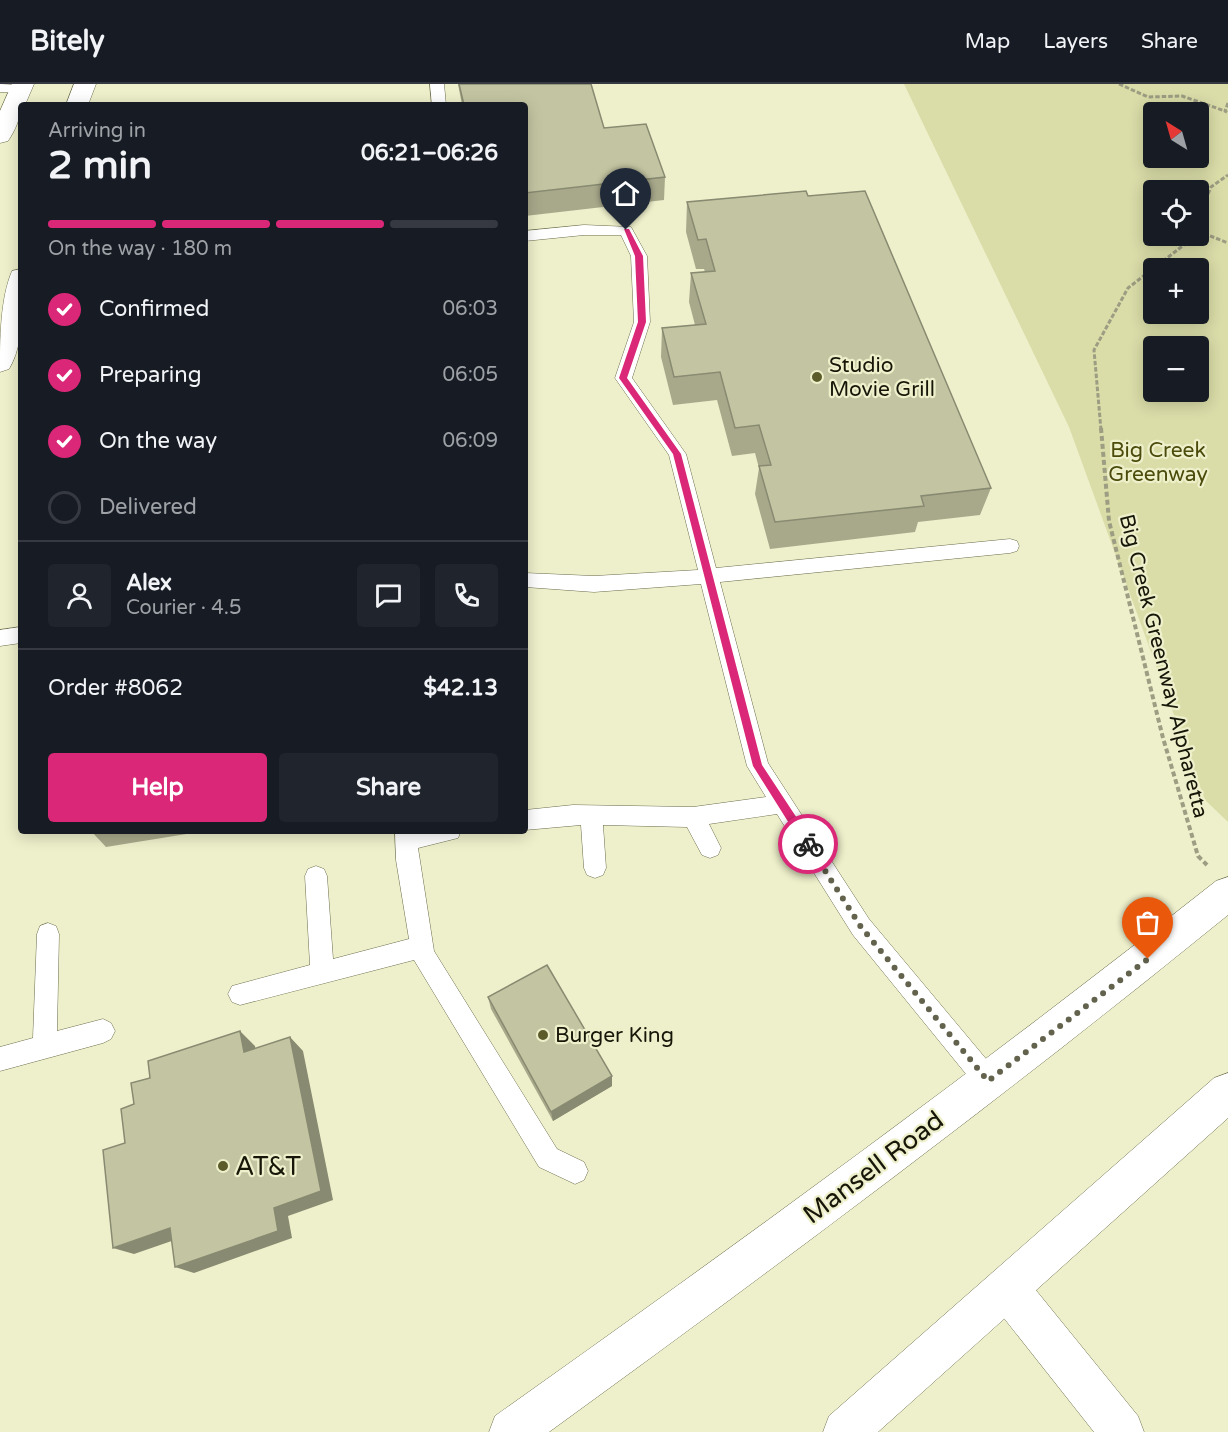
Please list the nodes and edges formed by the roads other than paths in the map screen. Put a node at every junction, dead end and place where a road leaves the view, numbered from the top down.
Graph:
1 (86, 84) edge
2 (437, 84) edge
3 (15, 87) edge
4 (78, 102) edge
5 (439, 102) edge
6 (0, 136) edge
7 (528, 237) edge
8 (18, 289) edge
9 (0, 363) edge
10 (1010, 546) dead end
11 (708, 576) junction
12 (528, 580) edge
13 (18, 635) edge
14 (0, 638) edge
15 (783, 804) junction
16 (591, 816) junction
17 (693, 817) junction
18 (528, 820) edge
19 (406, 835) edge
20 (710, 848) dead end
21 (595, 868) dead end
22 (316, 876) dead end
23 (1223, 879) edge
24 (48, 934) dead end
25 (422, 947) junction
26 (322, 974) junction
27 (240, 994) dead end
28 (103, 1031) dead end
29 (45, 1047) junction
30 (0, 1059) edge
31 (988, 1081) junction
32 (1228, 1092) edge
33 (575, 1171) dead end
34 (1007, 1288) junction
35 (511, 1432) edge
36 (845, 1432) edge
37 (1122, 1432) edge

1 - 4 main road
2 - 5 lane
3 - 6 main road
7 - 11 lane
8 - 9 main road
10 - 11 lane
11 - 12 lane
11 - 15 lane
13 - 14 lane
15 - 17 lane
15 - 31 lane
16 - 17 lane
16 - 18 lane
16 - 21 lane
17 - 20 lane
19 - 25 lane
22 - 26 lane
23 - 31 main road, Mansell Road
24 - 29 lane
25 - 26 lane
25 - 33 lane
26 - 27 lane
28 - 29 lane
29 - 30 lane
31 - 35 main road, Mansell Road
32 - 34 main road
34 - 36 main road
34 - 37 main road

